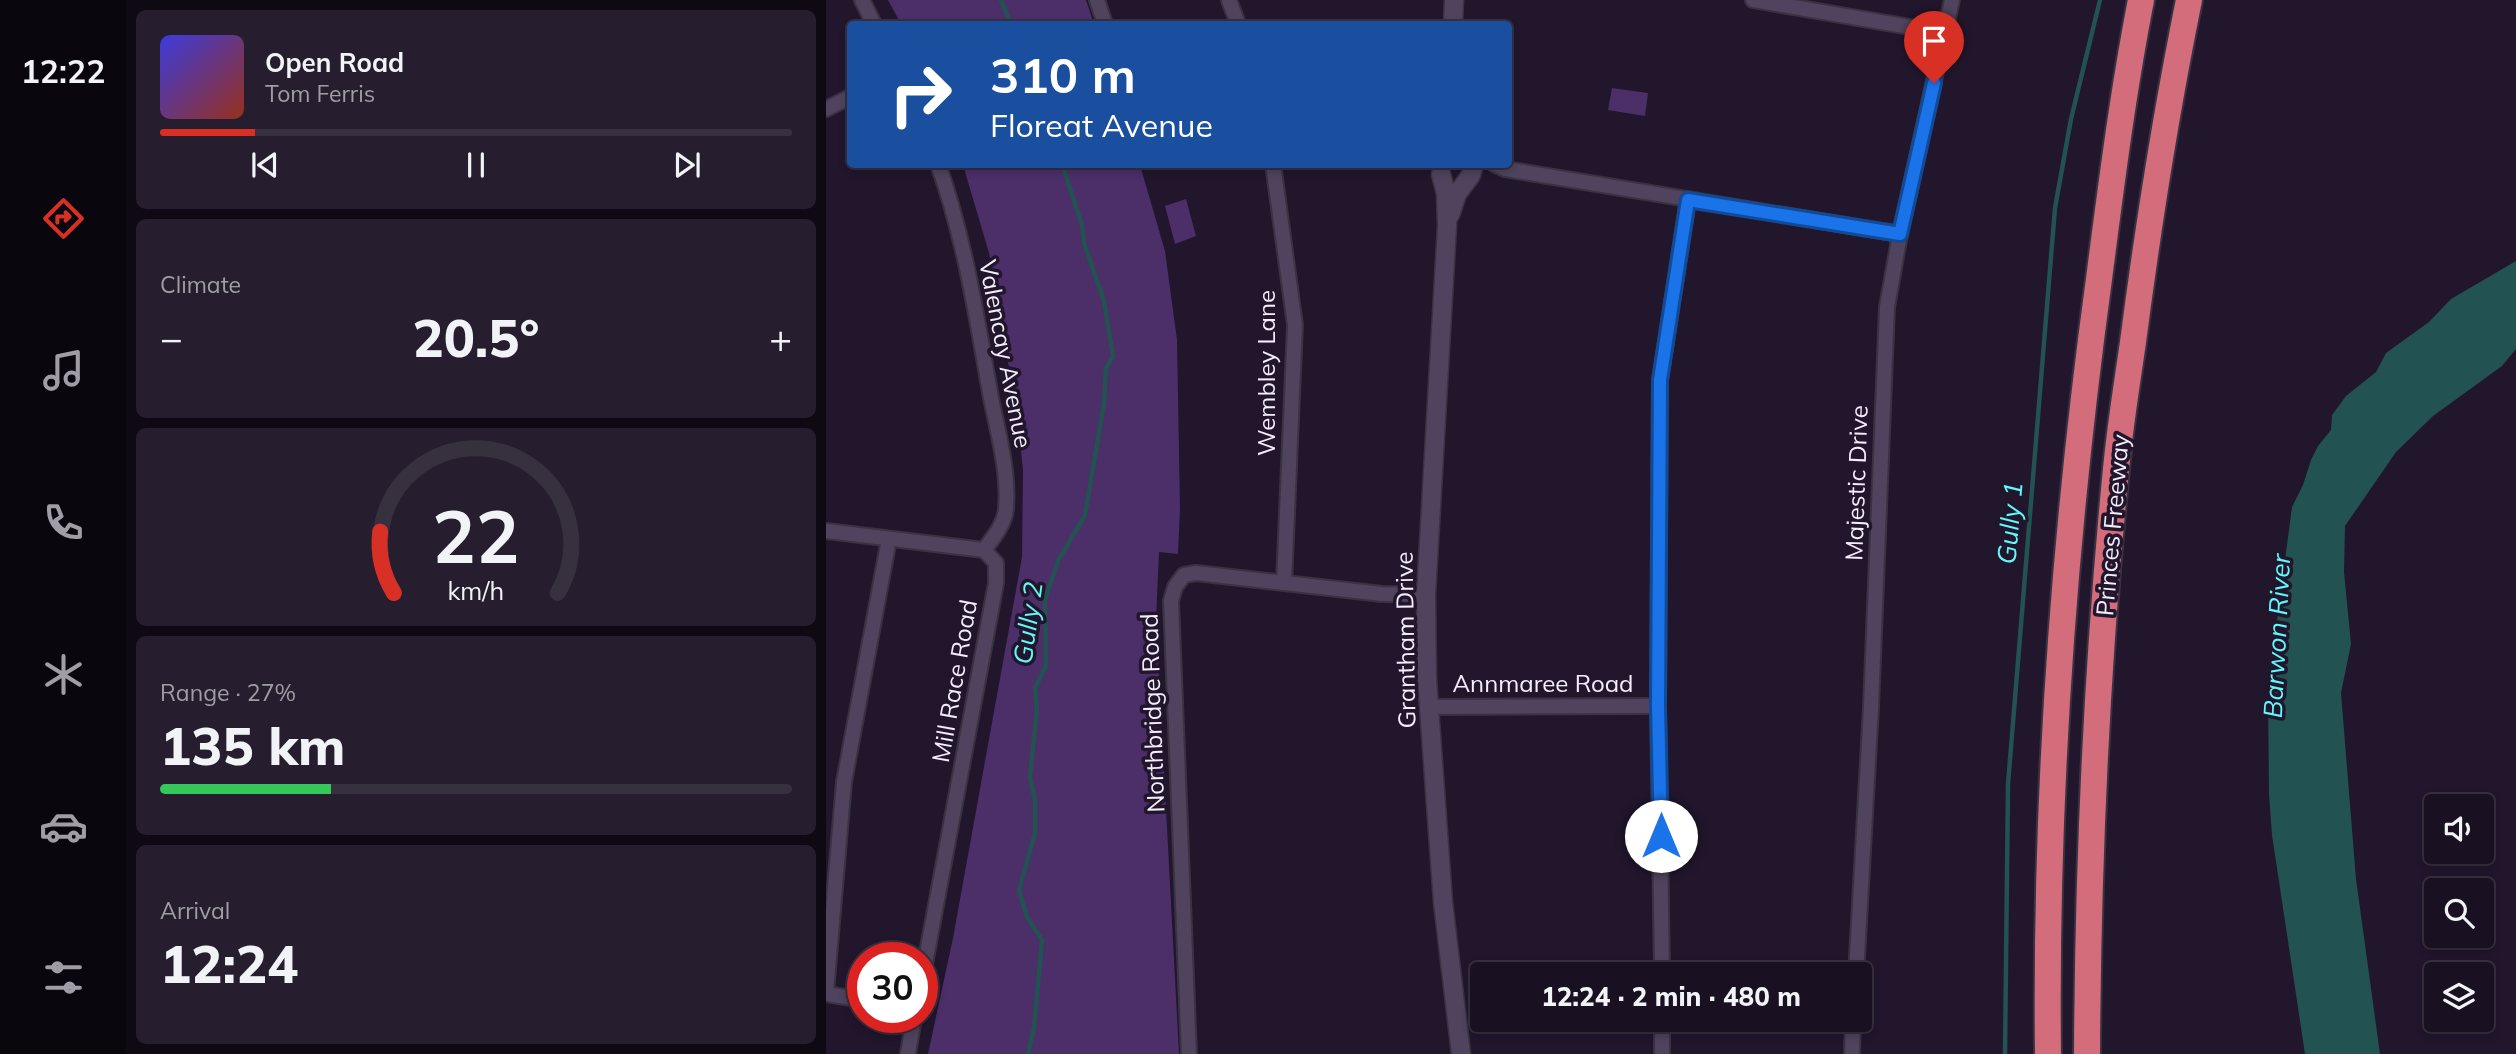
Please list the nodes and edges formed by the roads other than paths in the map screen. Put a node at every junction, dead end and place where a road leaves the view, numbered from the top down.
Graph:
1 (862, 0) edge
2 (1097, 0) edge
3 (1229, 0) edge
4 (1454, 0) edge
5 (1753, 0) edge
6 (1952, 0) edge
7 (2141, 0) edge
8 (2189, 0) edge
9 (872, 21) edge
10 (1104, 21) edge
11 (1237, 21) edge
12 (1452, 21) edge
13 (1945, 33) junction
14 (847, 98) edge
15 (826, 109) edge
16 (939, 168) edge
17 (1274, 168) edge
18 (1496, 168) edge
19 (1506, 168) edge
20 (1440, 169) edge
21 (1469, 174) edge
22 (1688, 200) junction
23 (1447, 226) junction
24 (1900, 234) junction
25 (826, 531) edge
26 (889, 539) junction
27 (984, 550) junction
28 (1284, 583) junction
29 (1426, 595) junction
30 (1658, 706) junction
31 (1429, 707) junction
32 (929, 942) edge
33 (1662, 962) edge
34 (1857, 962) edge
35 (826, 993) edge
36 (847, 997) edge
37 (1662, 1032) edge
38 (1853, 1032) edge
39 (911, 1033) edge
40 (908, 1054) edge
41 (1189, 1054) edge
42 (1461, 1054) edge
43 (1662, 1054) edge
44 (1852, 1054) edge
45 (2048, 1054) edge
46 (2087, 1054) edge

1 - 9 street
2 - 10 street
3 - 11 street
4 - 12 street
5 - 13 street
6 - 13 street, Majestic Drive
7 - 45 highway, Princes Freeway
8 - 46 highway, Princes Freeway
13 - 24 street, Majestic Drive
14 - 15 street
16 - 27 street, Valencay Avenue
17 - 28 street, Wembley Lane
18 - 21 street
19 - 22 street
20 - 21 street, Grantham Drive
20 - 23 street, Grantham Drive
21 - 23 street, Grantham Drive
22 - 24 street
22 - 30 street
23 - 29 street, Grantham Drive
24 - 34 street, Majestic Drive
25 - 26 street
26 - 27 street
26 - 35 street
27 - 32 street, Mill Race Road
28 - 29 street, Northbridge Road
28 - 41 street, Northbridge Road
29 - 31 street, Grantham Drive
30 - 31 street, Annmaree Road
30 - 33 street
31 - 42 street, Grantham Drive
35 - 36 street
37 - 43 street
38 - 44 street
39 - 40 street

